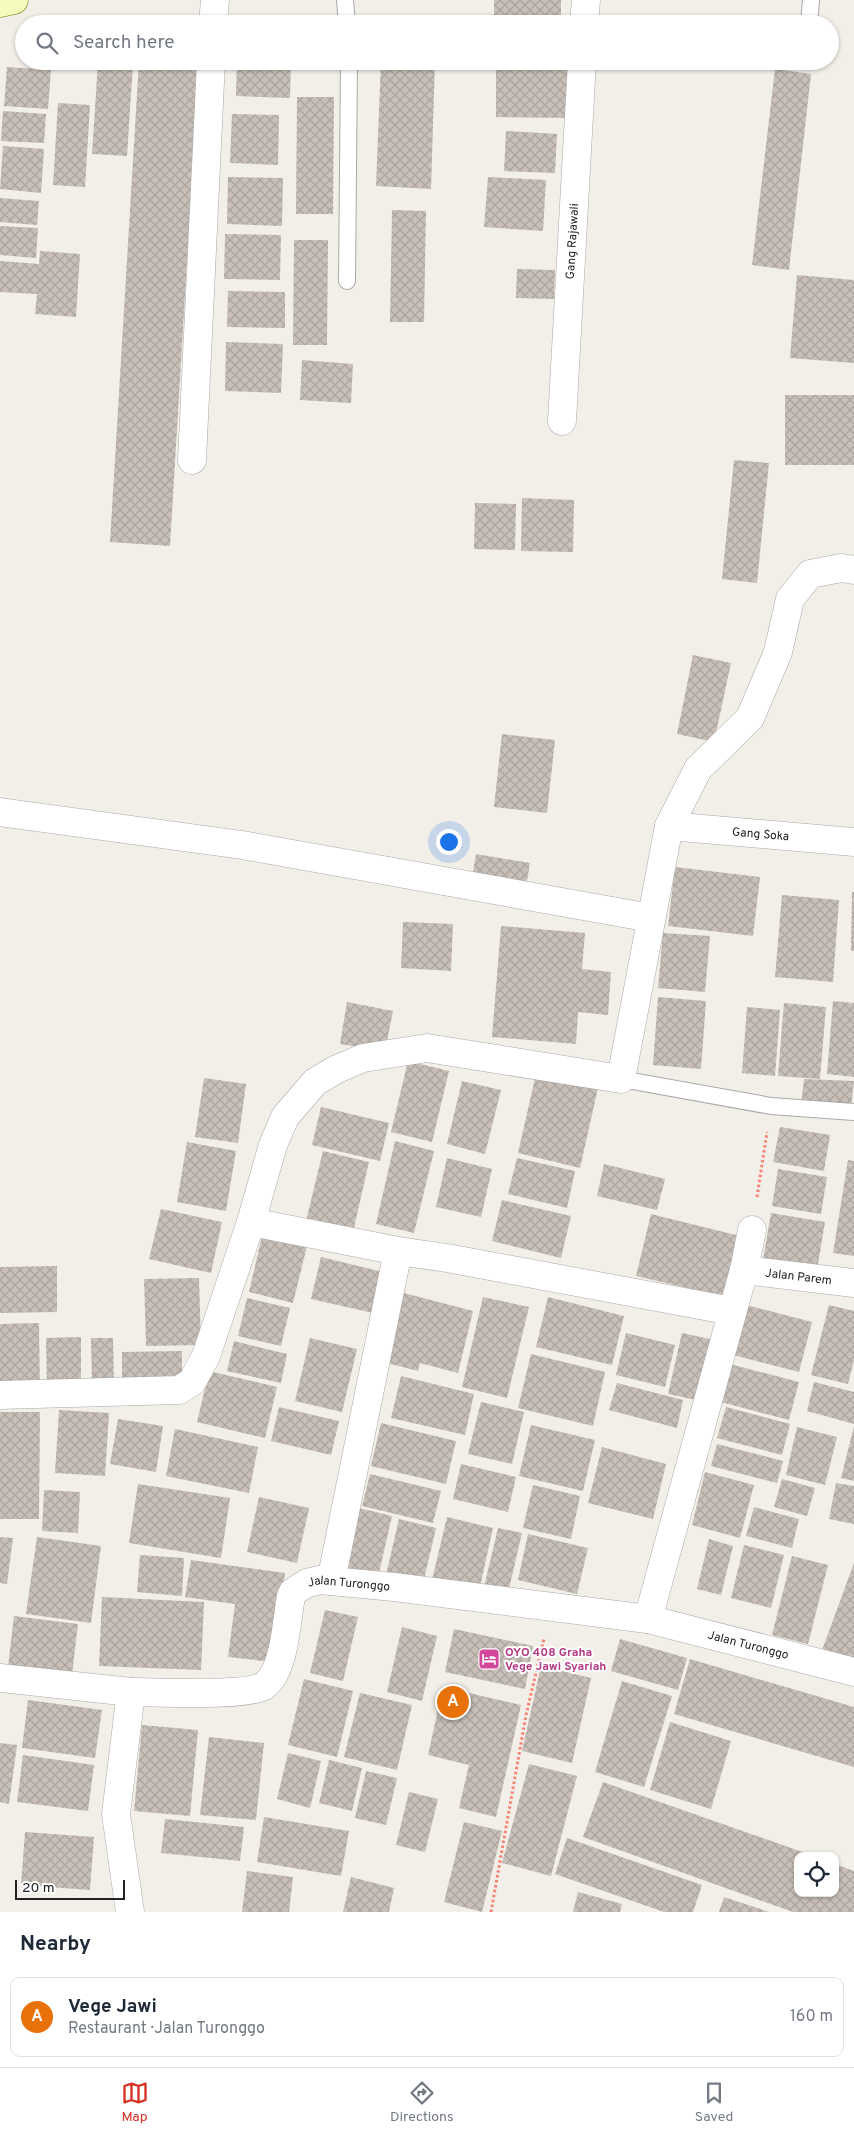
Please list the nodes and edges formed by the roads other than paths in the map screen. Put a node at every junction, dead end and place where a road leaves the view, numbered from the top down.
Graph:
1 (14, 0) edge
2 (215, 0) edge
3 (345, 0) edge
4 (586, 0) edge
5 (811, 0) edge
6 (0, 3) edge
7 (214, 15) edge
8 (346, 15) edge
9 (585, 15) edge
10 (810, 15) edge
11 (211, 70) edge
12 (349, 70) edge
13 (582, 70) edge
14 (347, 281) dead end
15 (562, 421) dead end
16 (192, 460) dead end
17 (854, 570) edge
18 (0, 812) edge
19 (669, 826) junction
20 (854, 842) edge
21 (651, 918) junction
22 (621, 1079) junction
23 (854, 1112) edge
24 (251, 1222) junction
25 (752, 1230) road end
26 (398, 1251) junction
27 (744, 1270) junction
28 (854, 1283) edge
29 (732, 1312) junction
30 (0, 1395) edge
31 (331, 1581) junction
32 (648, 1619) junction
33 (854, 1672) edge
34 (0, 1678) edge
35 (131, 1692) junction
36 (130, 1912) edge

1 - 6 street
2 - 7 street
3 - 8 lane
4 - 9 street
5 - 10 lane
11 - 16 street
12 - 14 lane
13 - 15 street, Gang Rajawali
17 - 19 street
18 - 21 street
19 - 20 street, Gang Soka
19 - 21 street
21 - 22 street
22 - 23 lane
22 - 24 street
24 - 26 street
24 - 30 street
25 - 27 street
26 - 29 street
26 - 31 street
27 - 28 street, Jalan Parem
27 - 29 street
29 - 32 street
31 - 32 street, Jalan Turonggo
31 - 35 street, Jalan Turonggo
32 - 33 street, Jalan Turonggo
34 - 35 street, Jalan Turonggo
35 - 36 street

